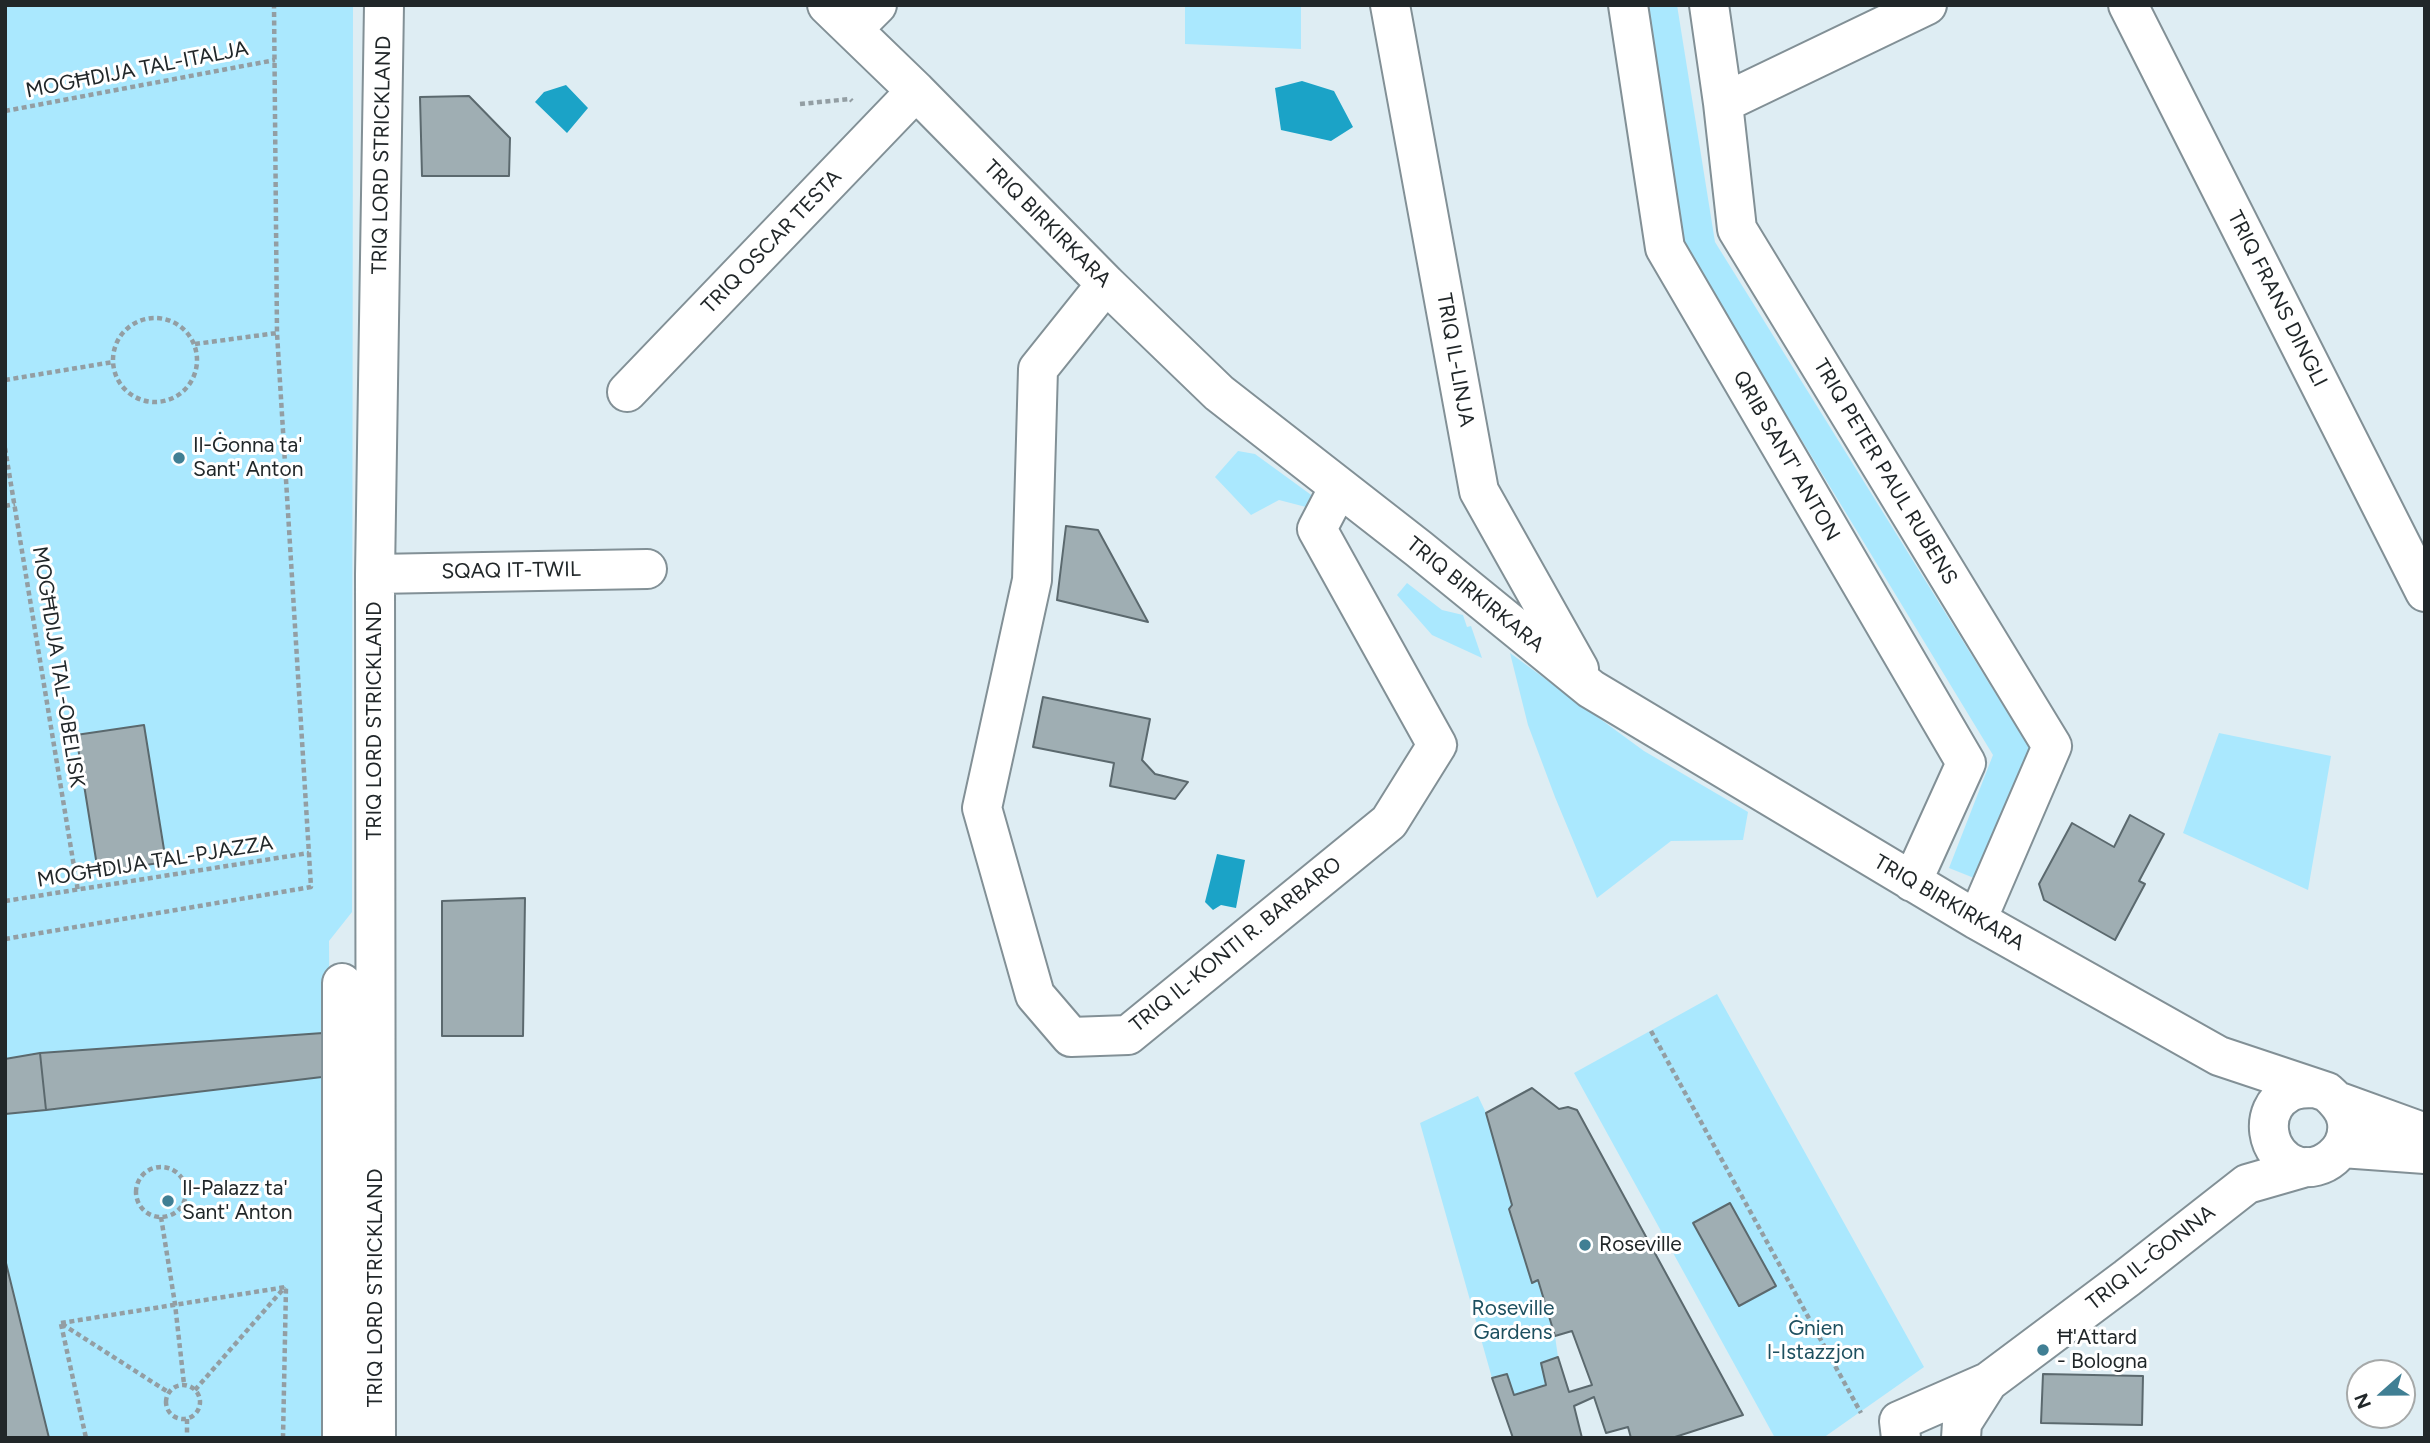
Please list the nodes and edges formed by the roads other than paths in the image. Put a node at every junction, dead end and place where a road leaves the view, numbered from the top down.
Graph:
1 (384, 5) edge
2 (1390, 5) edge
3 (1628, 5) edge
4 (1709, 5) edge
5 (1927, 5) edge
6 (2128, 5) edge
7 (853, 13) edge
8 (916, 91) junction
9 (1723, 103) junction
10 (1106, 284) junction
11 (627, 392) dead end
12 (1339, 487) junction
13 (647, 569) dead end
14 (375, 574) junction
15 (2425, 592) edge
16 (1591, 689) junction
17 (1912, 882) junction
18 (1977, 920) junction
19 (342, 983) dead end
20 (2219, 1056) junction
21 (2326, 1095) junction
22 (2271, 1126) junction
23 (2425, 1133) edge
24 (2342, 1148) junction
25 (2425, 1154) edge
26 (2306, 1167) junction
27 (2247, 1184) junction
28 (1988, 1382) junction
29 (342, 1438) edge
30 (376, 1438) edge
31 (1901, 1438) edge
32 (1961, 1438) edge

1 - 14 street, TRIQ LORD STRICKLAND
2 - 16 street, TRIQ IL-LINJA
3 - 17 street, QRIB SANT' ANTON
4 - 9 street, TRIQ PETER PAUL RUBENS
5 - 9 street
6 - 15 street, TRIQ FRANS DINGLI
7 - 8 street, TRIQ BIRKIRKARA
8 - 10 street, TRIQ BIRKIRKARA
8 - 11 street, TRIQ OSCAR TESTA
9 - 18 street, TRIQ PETER PAUL RUBENS
10 - 12 street, TRIQ BIRKIRKARA
10 - 12 street, TRIQ IL-KONTI R. BARBARO
12 - 16 street, TRIQ BIRKIRKARA
13 - 14 street, SQAQ IT-TWIL
14 - 30 street, TRIQ LORD STRICKLAND
16 - 17 street, TRIQ BIRKIRKARA
17 - 18 street, TRIQ BIRKIRKARA
18 - 20 street, TRIQ BIRKIRKARA
19 - 29 street
20 - 21 street, TRIQ BIRKIRKARA
20 - 22 street, TRIQ BIRKIRKARA
21 - 22 street
21 - 23 street, TRIQ BIRKIRKARA
21 - 24 street
22 - 26 street, TRIQ BIRKIRKARA
22 - 27 street, TRIQ IL-ĠONNA
24 - 25 street
24 - 26 street
26 - 27 street, TRIQ IL-ĠONNA
27 - 28 street, TRIQ IL-ĠONNA
28 - 31 street, TRIQ IL-ĠONNA
28 - 32 street, TRIQ IL-ĠONNA

